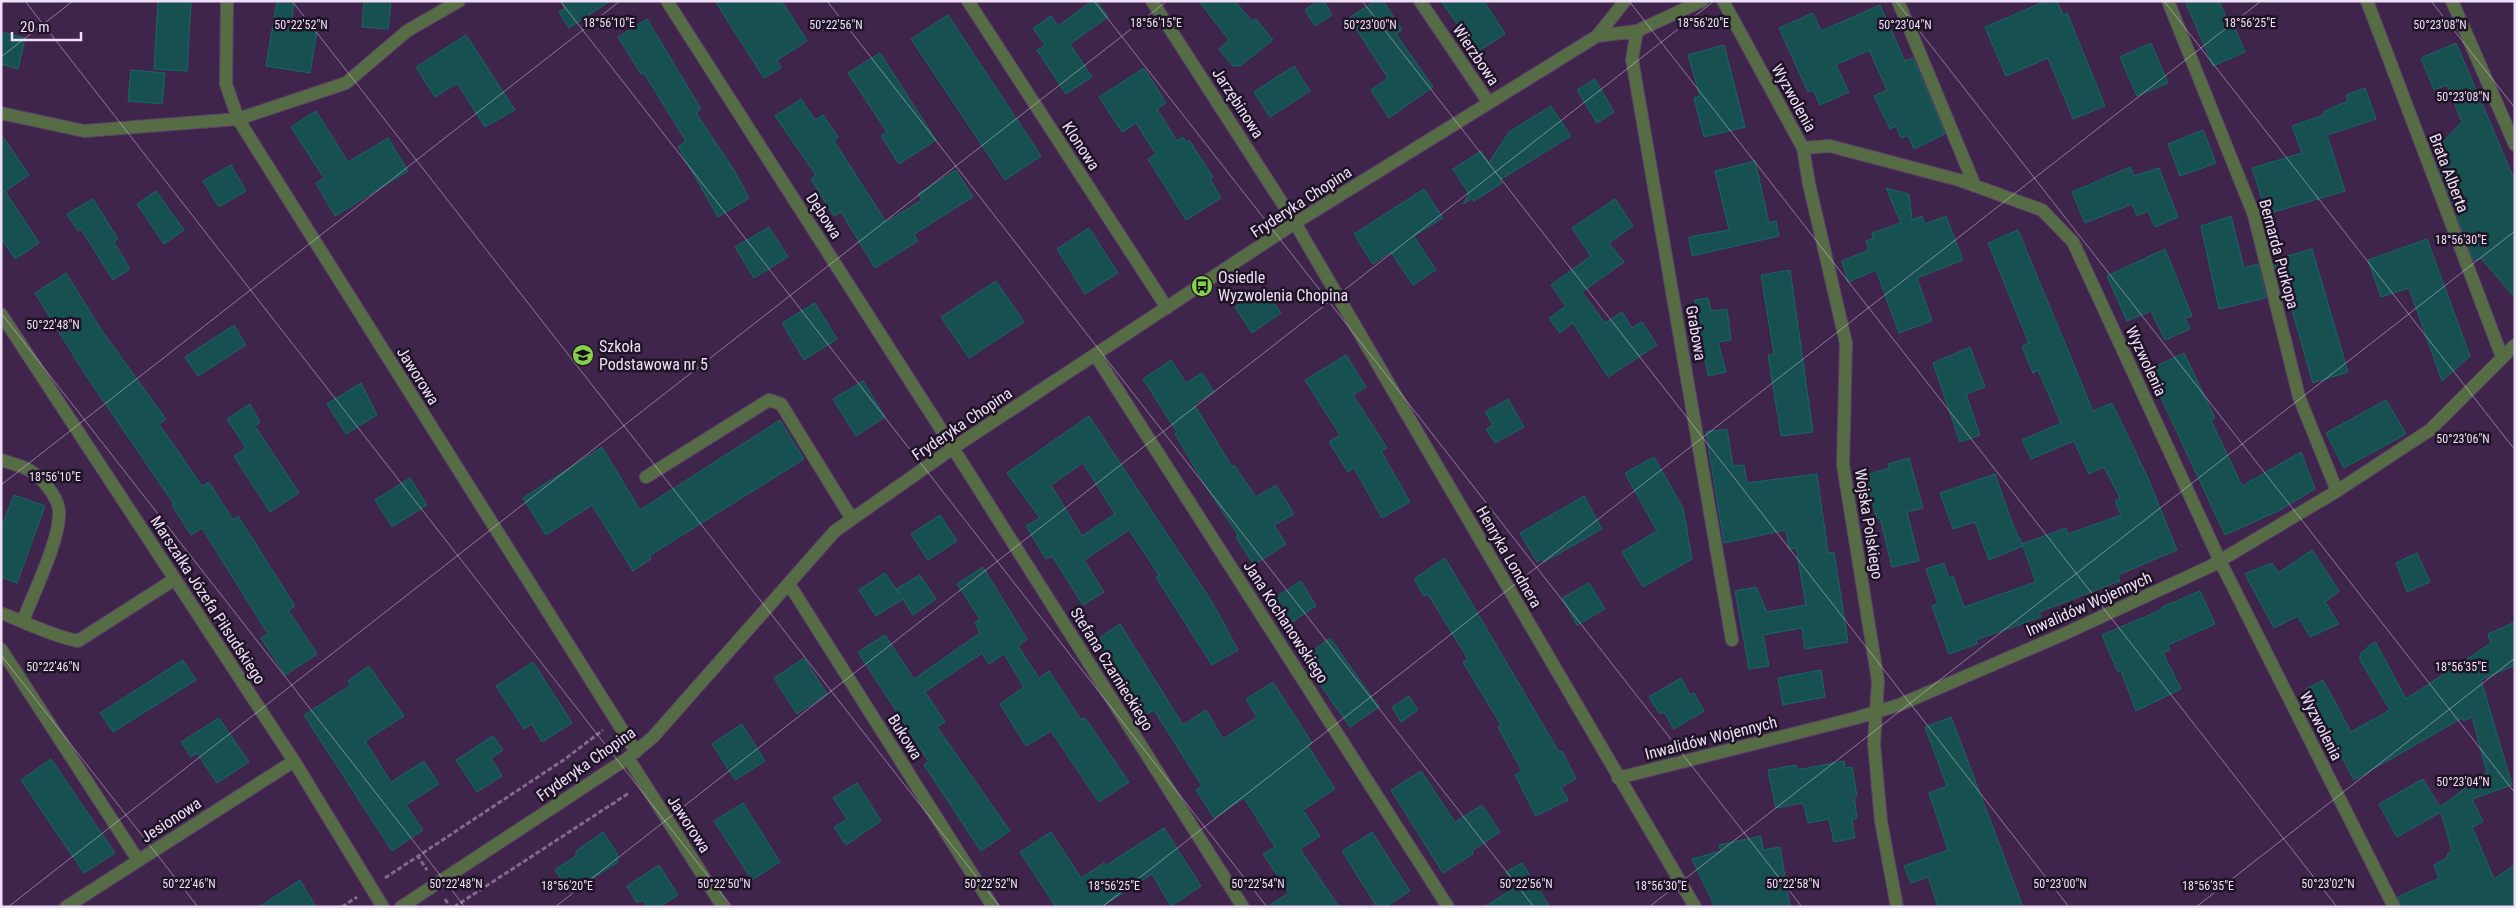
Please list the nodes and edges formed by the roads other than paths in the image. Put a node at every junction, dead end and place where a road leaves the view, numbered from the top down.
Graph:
1 (227, 1) edge
2 (459, 1) edge
3 (667, 1) edge
4 (968, 1) edge
5 (1152, 1) edge
6 (1420, 1) edge
7 (1625, 1) edge
8 (1702, 1) edge
9 (1723, 1) edge
10 (1898, 1) edge
11 (2168, 1) edge
12 (2367, 1) edge
13 (2452, 1) edge
14 (1637, 31) junction
15 (1597, 36) junction
16 (1489, 103) junction
17 (1, 113) edge
18 (238, 120) junction
19 (2515, 145) edge
20 (1803, 148) junction
21 (1975, 186) junction
22 (1295, 223) junction
23 (1167, 308) junction
24 (1, 314) edge
25 (2515, 345) edge
26 (1096, 356) junction
27 (2502, 357) junction
28 (953, 448) junction
29 (1, 460) edge
30 (646, 477) dead end
31 (2337, 491) junction
32 (852, 519) junction
33 (2220, 561) junction
34 (175, 579) junction
35 (789, 584) junction
36 (1, 613) edge
37 (23, 621) junction
38 (1732, 640) dead end
39 (1, 649) edge
40 (1876, 713) junction
41 (632, 755) junction
42 (294, 761) junction
43 (1618, 778) junction
44 (138, 860) junction
45 (66, 907) edge
46 (383, 907) edge
47 (401, 907) edge
48 (723, 907) edge
49 (993, 907) edge
50 (1243, 907) edge
51 (1448, 907) edge
52 (1695, 907) edge
53 (1897, 907) edge
54 (2394, 907) edge

1 - 18 street, Jaworowa
2 - 18 street
3 - 28 street, Dębowa
4 - 23 street, Klonowa
5 - 22 street, Jarzębinowa
6 - 16 street, Wierzbowa
7 - 15 street, Fryderyka Chopina
8 - 14 street, Fryderyka Chopina
9 - 20 street, Wyzwolenia
10 - 21 street
11 - 31 street, Bernarda Purkopa
12 - 27 street, Brata Alberta
13 - 19 street
14 - 15 street, Fryderyka Chopina
14 - 38 street, Grabowa
15 - 16 street, Fryderyka Chopina
16 - 22 street, Fryderyka Chopina
17 - 18 street
18 - 41 street, Jaworowa
20 - 21 street, Wyzwolenia
20 - 40 street, Wojska Polskiego
21 - 33 street, Wyzwolenia
22 - 23 street, Fryderyka Chopina
22 - 43 street, Henryka Londnera
23 - 26 street, Fryderyka Chopina
24 - 34 street, Marszałka Józefa Piłsudskiego
25 - 27 street, Inwalidów Wojennych
26 - 28 street, Fryderyka Chopina
26 - 51 street, Jana Kochanowskiego
27 - 31 street, Inwalidów Wojennych
28 - 32 street, Fryderyka Chopina
28 - 50 street, Stefana Czarnieckiego
29 - 37 street
30 - 32 street
31 - 33 street, Inwalidów Wojennych
32 - 35 street, Fryderyka Chopina
33 - 40 street, Inwalidów Wojennych
33 - 54 street, Wyzwolenia
34 - 37 street
34 - 42 street, Marszałka Józefa Piłsudskiego
35 - 41 street, Fryderyka Chopina
35 - 49 street, Bukowa
36 - 37 street
39 - 44 street
40 - 43 street, Inwalidów Wojennych
40 - 53 street, Wojska Polskiego
41 - 47 street, Fryderyka Chopina
41 - 48 street, Jaworowa
42 - 44 street, Jesionowa
42 - 46 street, Marszałka Józefa Piłsudskiego
43 - 52 street, Henryka Londnera
44 - 45 street, Jesionowa

